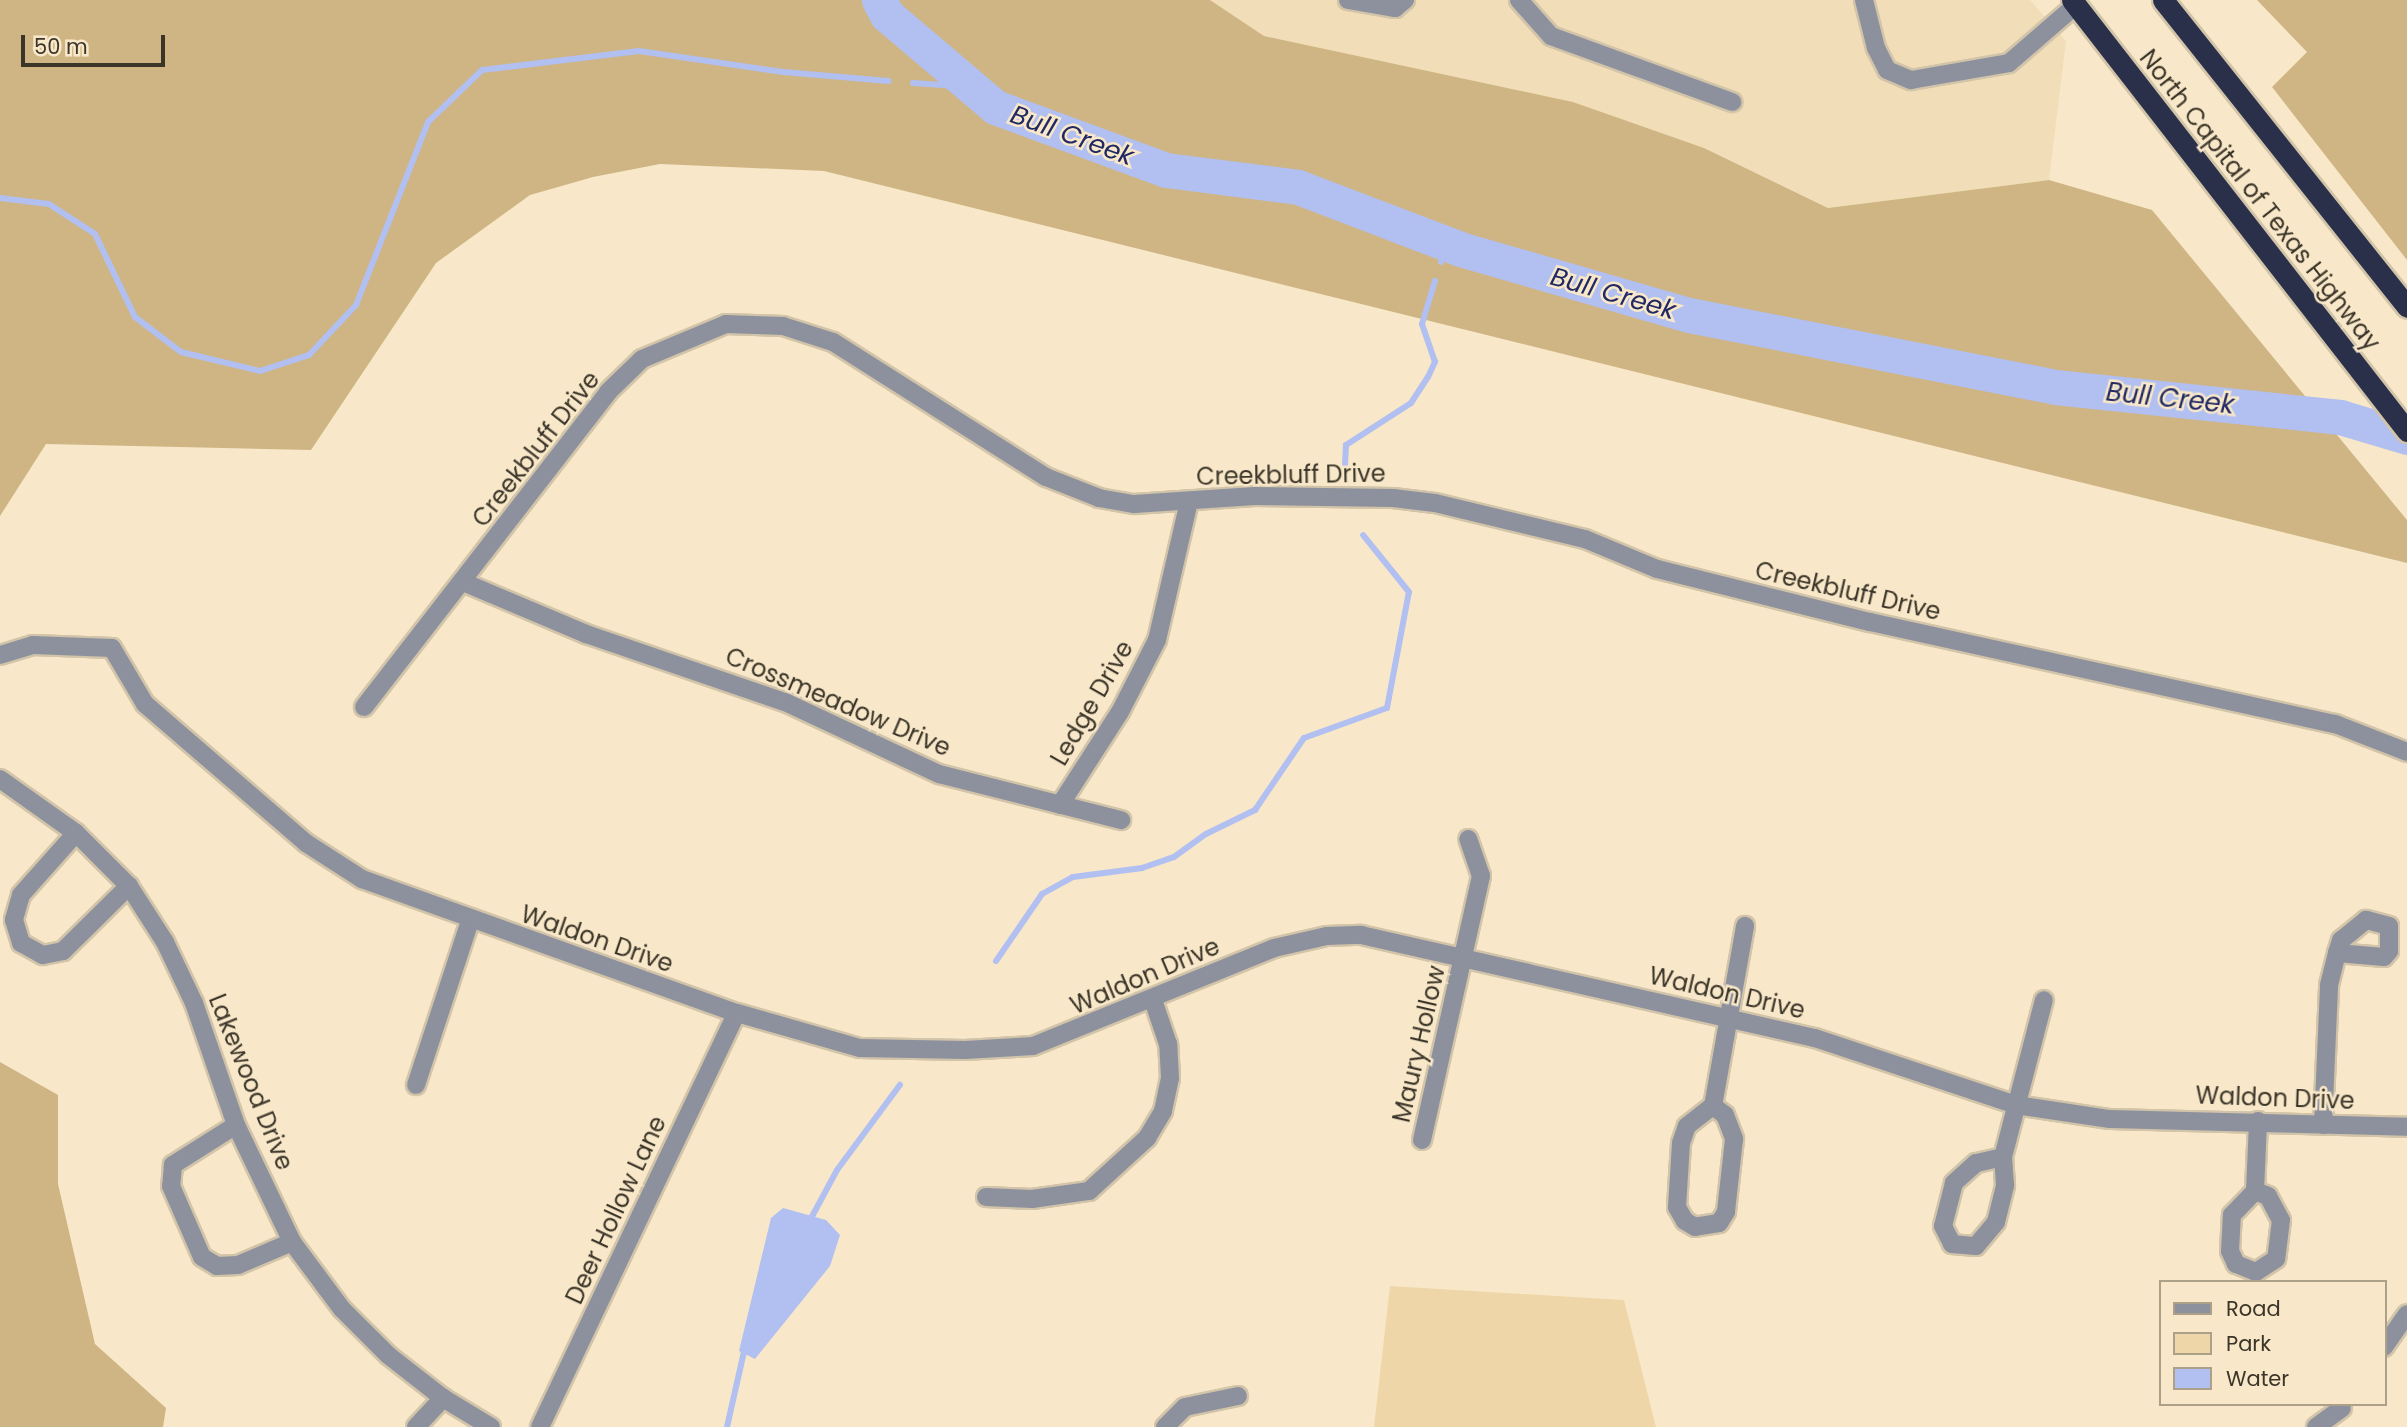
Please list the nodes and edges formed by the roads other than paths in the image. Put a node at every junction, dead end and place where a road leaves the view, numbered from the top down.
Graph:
1 (1348, 0) edge
2 (1405, 0) edge
3 (1519, 0) edge
4 (1864, 0) edge
5 (2163, 0) edge
6 (2074, 2) edge
7 (1732, 102) dead end
8 (2407, 307) edge
9 (2407, 431) edge
10 (1189, 501) junction
11 (463, 582) junction
12 (0, 654) edge
13 (364, 707) dead end
14 (2407, 752) edge
15 (0, 779) edge
16 (1060, 805) junction
17 (1121, 820) dead end
18 (76, 833) junction
19 (1468, 839) dead end
20 (129, 886) junction
21 (470, 921) junction
22 (1745, 926) dead end
23 (2337, 953) dead end
24 (1464, 960) junction
25 (1153, 1000) junction
26 (2045, 1000) dead end
27 (737, 1013) junction
28 (1728, 1017) junction
29 (416, 1085) dead end
30 (2016, 1105) junction
31 (1713, 1106) junction
32 (2258, 1121) junction
33 (236, 1125) junction
34 (2323, 1125) junction
35 (2407, 1127) edge
36 (1422, 1140) dead end
37 (2003, 1157) junction
38 (2255, 1191) dead end
39 (986, 1197) dead end
40 (292, 1242) junction
41 (2407, 1314) edge
42 (2386, 1344) edge
43 (1238, 1396) dead end
44 (443, 1398) junction
45 (2343, 1406) edge
46 (416, 1427) edge
47 (491, 1427) edge
48 (540, 1427) edge
49 (1165, 1427) edge
50 (2316, 1427) edge
51 (2335, 1427) edge

1 - 2 street
3 - 7 street
4 - 6 street
5 - 8 highway, North Capital of Texas Highway
6 - 9 highway, North Capital of Texas Highway
10 - 11 street, Creekbluff Drive
10 - 14 street, Creekbluff Drive
10 - 16 street, Ledge Drive
11 - 13 street, Creekbluff Drive
11 - 16 street, Crossmeadow Drive
12 - 21 street, Waldon Drive
15 - 18 street, Lakewood Drive
16 - 17 street, Crossmeadow Drive
18 - 20 street, Lakewood Drive
18 - 20 street
19 - 24 street, Maury Hollow
20 - 33 street, Lakewood Drive
21 - 27 street, Waldon Drive
21 - 29 street
22 - 28 street
23 - 34 street
24 - 25 street, Waldon Drive
24 - 28 street, Waldon Drive
24 - 36 street, Maury Hollow
25 - 27 street, Waldon Drive
25 - 39 street
26 - 30 street
27 - 48 street, Deer Hollow Lane
28 - 30 street, Waldon Drive
28 - 31 street
30 - 32 street, Waldon Drive
30 - 37 street
31 - 31 street
32 - 34 street, Waldon Drive
32 - 38 street
33 - 40 street, Lakewood Drive
33 - 40 street
34 - 35 street, Waldon Drive
37 - 37 street
40 - 44 street, Lakewood Drive
41 - 42 street
43 - 49 street
44 - 46 street
44 - 47 street, Lakewood Drive
45 - 50 street
45 - 51 street

